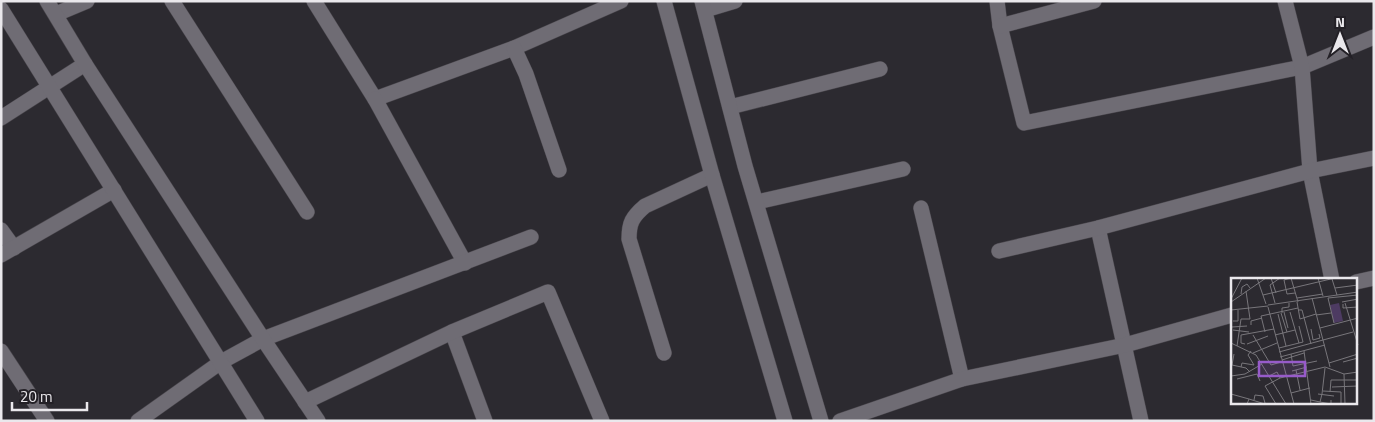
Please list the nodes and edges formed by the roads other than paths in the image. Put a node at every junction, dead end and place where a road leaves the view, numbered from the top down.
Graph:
1 (47, 1) edge
2 (87, 1) edge
3 (172, 1) edge
4 (314, 1) edge
5 (622, 1) edge
6 (664, 1) edge
7 (735, 1) edge
8 (997, 1) edge
9 (1094, 1) edge
10 (1285, 1) edge
11 (703, 6) edge
12 (1, 9) edge
13 (56, 14) junction
14 (1000, 26) junction
15 (1374, 38) edge
16 (514, 48) junction
17 (85, 64) junction
18 (1302, 67) junction
19 (880, 69) dead end
20 (50, 87) junction
21 (375, 99) junction
22 (730, 107) junction
23 (1, 118) edge
24 (1374, 158) edge
25 (903, 169) dead end
26 (559, 170) dead end
27 (1310, 172) junction
28 (712, 175) junction
29 (114, 190) junction
30 (757, 202) junction
31 (921, 208) dead end
32 (307, 212) dead end
33 (1098, 228) junction
34 (1, 230) edge
35 (531, 237) dead end
36 (999, 251) dead end
37 (8, 252) edge
38 (464, 263) junction
39 (1332, 278) edge
40 (1374, 278) edge
41 (1358, 282) edge
42 (1231, 315) edge
43 (452, 332) junction
44 (263, 339) junction
45 (1125, 345) junction
46 (1, 351) edge
47 (664, 353) dead end
48 (221, 362) junction
49 (962, 379) junction
50 (305, 402) junction
51 (47, 421) edge
52 (138, 421) edge
53 (257, 421) edge
54 (318, 421) edge
55 (485, 421) edge
56 (602, 421) edge
57 (785, 421) edge
58 (821, 421) edge
59 (840, 421) edge
60 (1142, 421) edge

1 - 13 street
2 - 13 street
3 - 32 street
4 - 21 street
5 - 16 street
6 - 28 street
7 - 11 street
8 - 14 street
9 - 14 street
10 - 18 street
11 - 22 street
12 - 20 street
13 - 17 street
14 - 18 street
15 - 18 street
16 - 21 street
16 - 26 street
17 - 20 street
17 - 44 street
18 - 27 street
19 - 22 street
20 - 23 street
20 - 29 street
21 - 38 street
22 - 30 street
24 - 27 street
25 - 30 street
27 - 33 street
27 - 39 street
28 - 47 street
28 - 57 street
29 - 37 street
29 - 48 street
30 - 58 street
31 - 49 street
33 - 36 street
33 - 45 street
34 - 37 street
35 - 38 street
38 - 44 street
40 - 41 street
42 - 45 street
43 - 50 street
43 - 55 street
43 - 56 street
44 - 48 street
44 - 50 street
45 - 49 street
45 - 60 street
46 - 51 street
48 - 52 street
48 - 53 street
49 - 59 street
50 - 54 street

